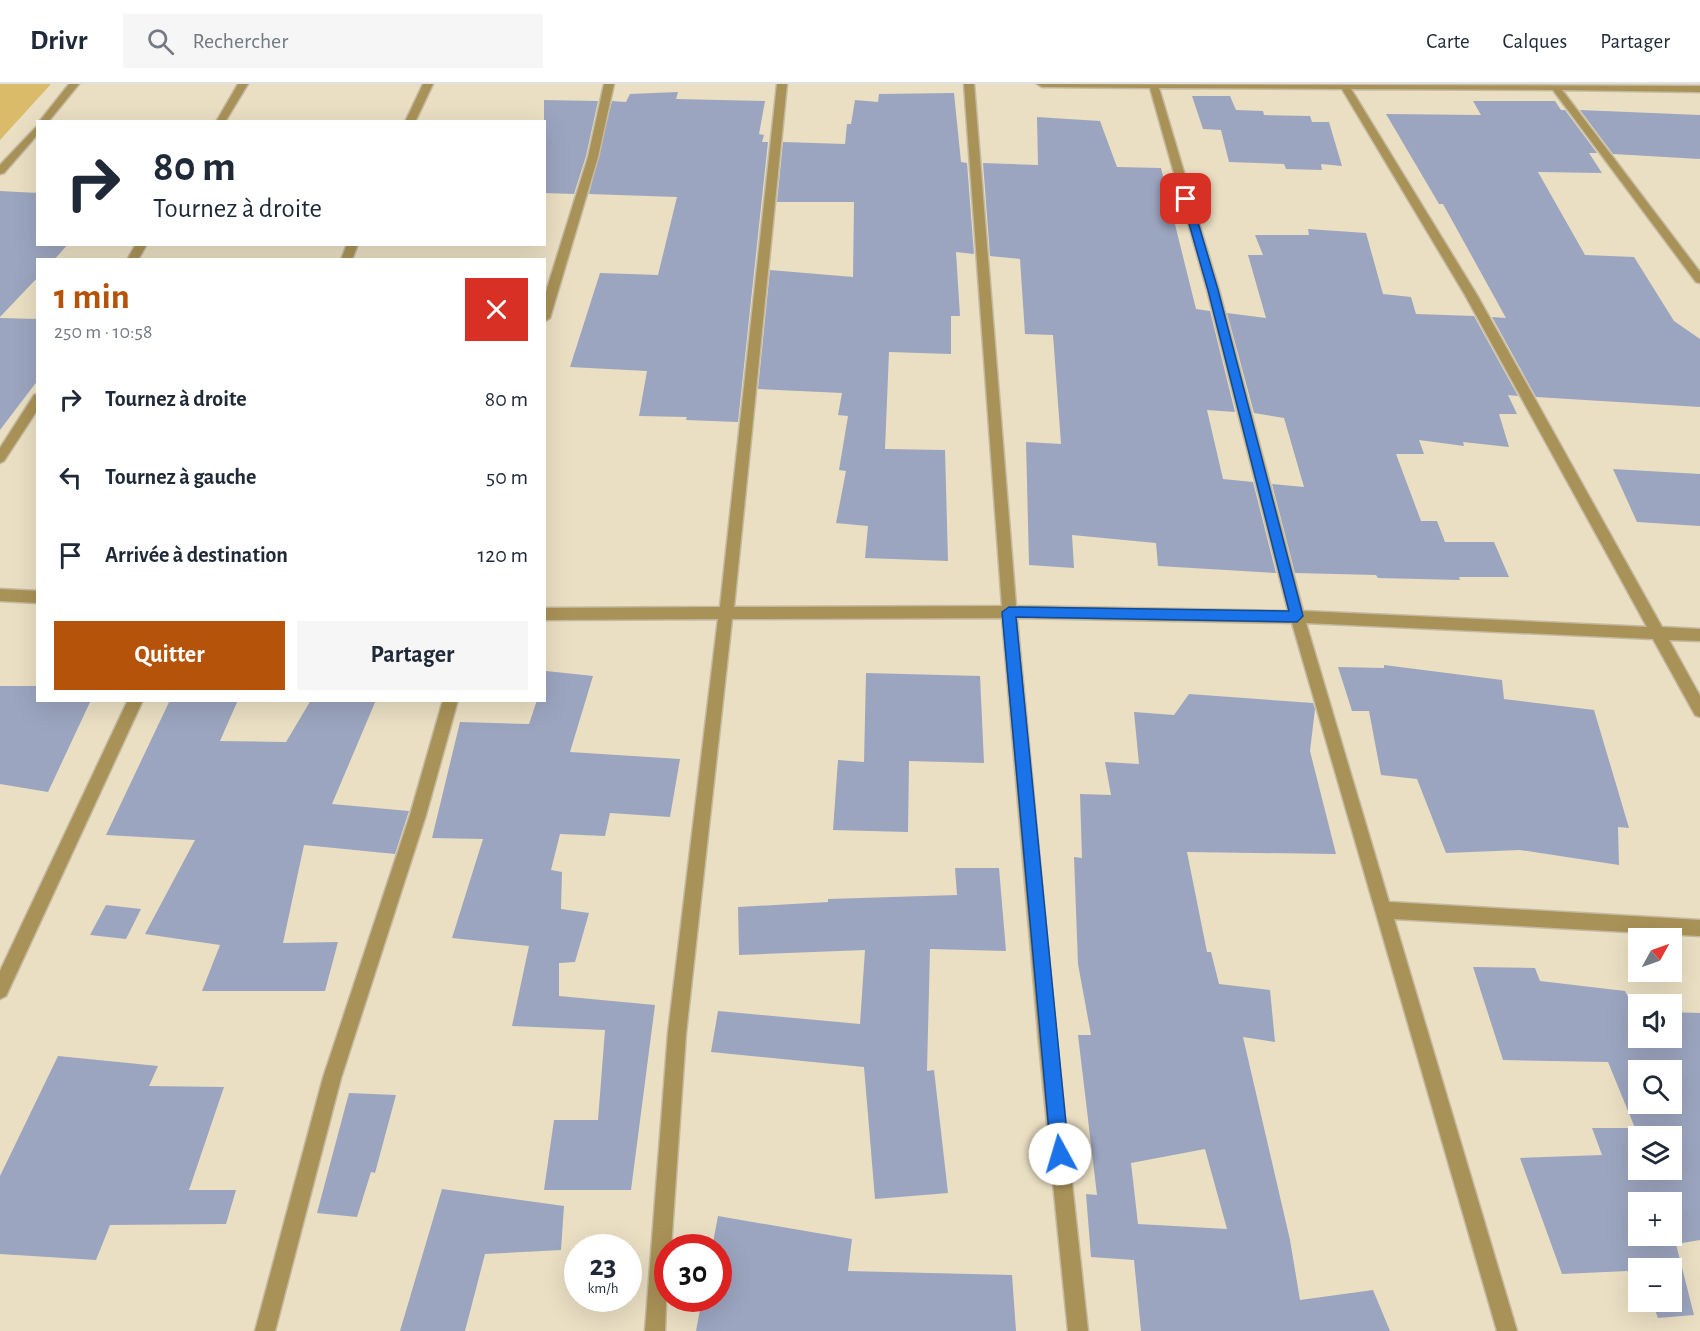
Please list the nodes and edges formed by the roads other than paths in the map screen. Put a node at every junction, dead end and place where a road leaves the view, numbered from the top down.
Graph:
1 (75, 84) edge
2 (243, 84) edge
3 (428, 84) edge
4 (609, 84) edge
5 (782, 84) edge
6 (969, 84) edge
7 (1042, 84) edge
8 (1153, 85) edge
9 (1554, 85) edge
10 (1345, 86) junction
11 (1638, 86) edge
12 (1700, 89) edge
13 (45, 120) edge
14 (221, 120) edge
15 (411, 120) edge
16 (36, 130) edge
17 (0, 171) edge
18 (1700, 280) edge
19 (546, 311) edge
20 (36, 401) edge
21 (0, 458) edge
22 (0, 595) edge
23 (36, 597) edge
24 (1009, 612) junction
25 (726, 613) junction
26 (546, 614) edge
27 (1297, 616) junction
28 (1660, 635) junction
29 (1700, 635) edge
30 (135, 702) edge
31 (450, 702) edge
32 (1700, 710) edge
33 (1383, 910) junction
34 (1700, 928) edge
35 (0, 990) edge
36 (265, 1331) edge
37 (655, 1331) edge
38 (1078, 1331) edge
39 (1507, 1331) edge

1 - 13 street
2 - 14 street
3 - 15 street
4 - 19 street
5 - 25 street
6 - 24 street
7 - 8 street
8 - 10 street
8 - 27 street
9 - 10 street
9 - 11 street
9 - 18 street
10 - 28 street
11 - 12 street
16 - 17 street
20 - 21 street
22 - 23 street
24 - 25 street
24 - 27 street
24 - 38 street
25 - 26 street
25 - 37 street
27 - 28 street
27 - 33 street
28 - 29 street
28 - 32 street
30 - 35 street
31 - 36 street
33 - 34 street
33 - 39 street

